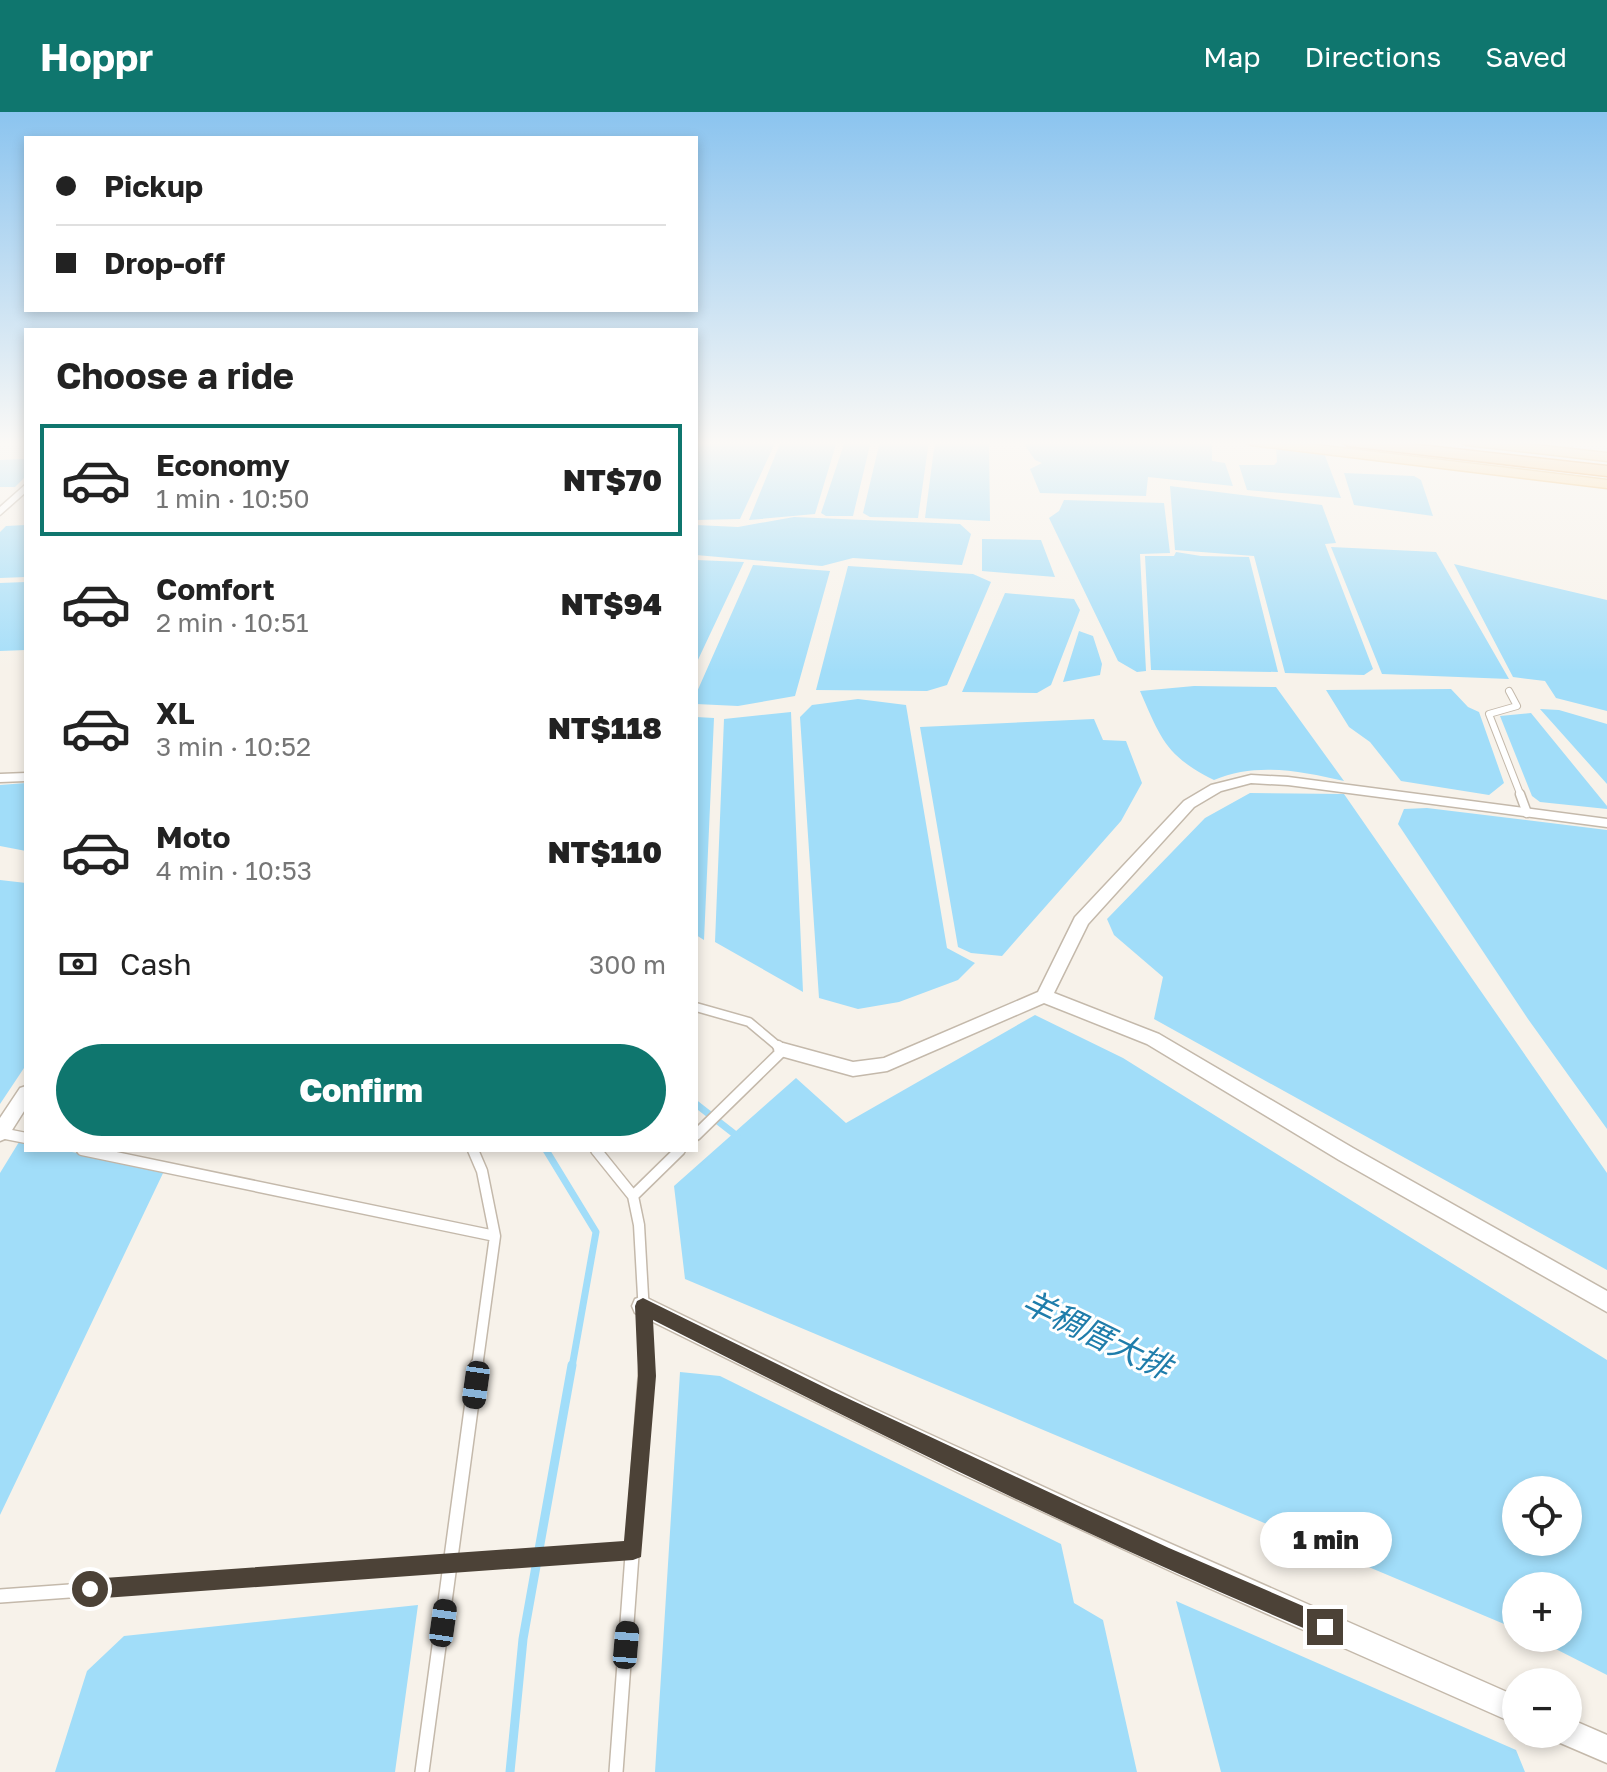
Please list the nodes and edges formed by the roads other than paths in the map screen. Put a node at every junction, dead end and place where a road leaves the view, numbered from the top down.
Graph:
1 (1509, 691) dead end
2 (24, 777) edge
3 (0, 778) edge
4 (1527, 813) junction
5 (1607, 823) edge
6 (1044, 996) junction
7 (698, 1008) edge
8 (783, 1050) junction
9 (24, 1096) edge
10 (0, 1133) edge
11 (698, 1133) edge
12 (24, 1138) edge
13 (92, 1152) edge
14 (474, 1152) edge
15 (598, 1152) edge
16 (678, 1152) edge
17 (633, 1196) junction
18 (495, 1236) junction
19 (1607, 1302) edge
20 (643, 1306) junction
21 (633, 1550) junction
22 (452, 1563) junction
23 (0, 1596) edge
24 (1502, 1704) edge
25 (1582, 1738) edge
26 (1607, 1749) edge
27 (422, 1772) edge
28 (616, 1772) edge

1 - 4 lane
2 - 3 street
4 - 5 street
4 - 6 street
6 - 8 street
6 - 19 street
7 - 8 lane
8 - 11 lane
9 - 10 street
10 - 12 lane
13 - 18 lane
14 - 18 lane
15 - 17 lane
16 - 17 lane
17 - 20 lane
18 - 22 lane
20 - 21 lane
20 - 24 street
21 - 22 lane
21 - 28 lane
22 - 23 lane
22 - 27 lane
25 - 26 street

